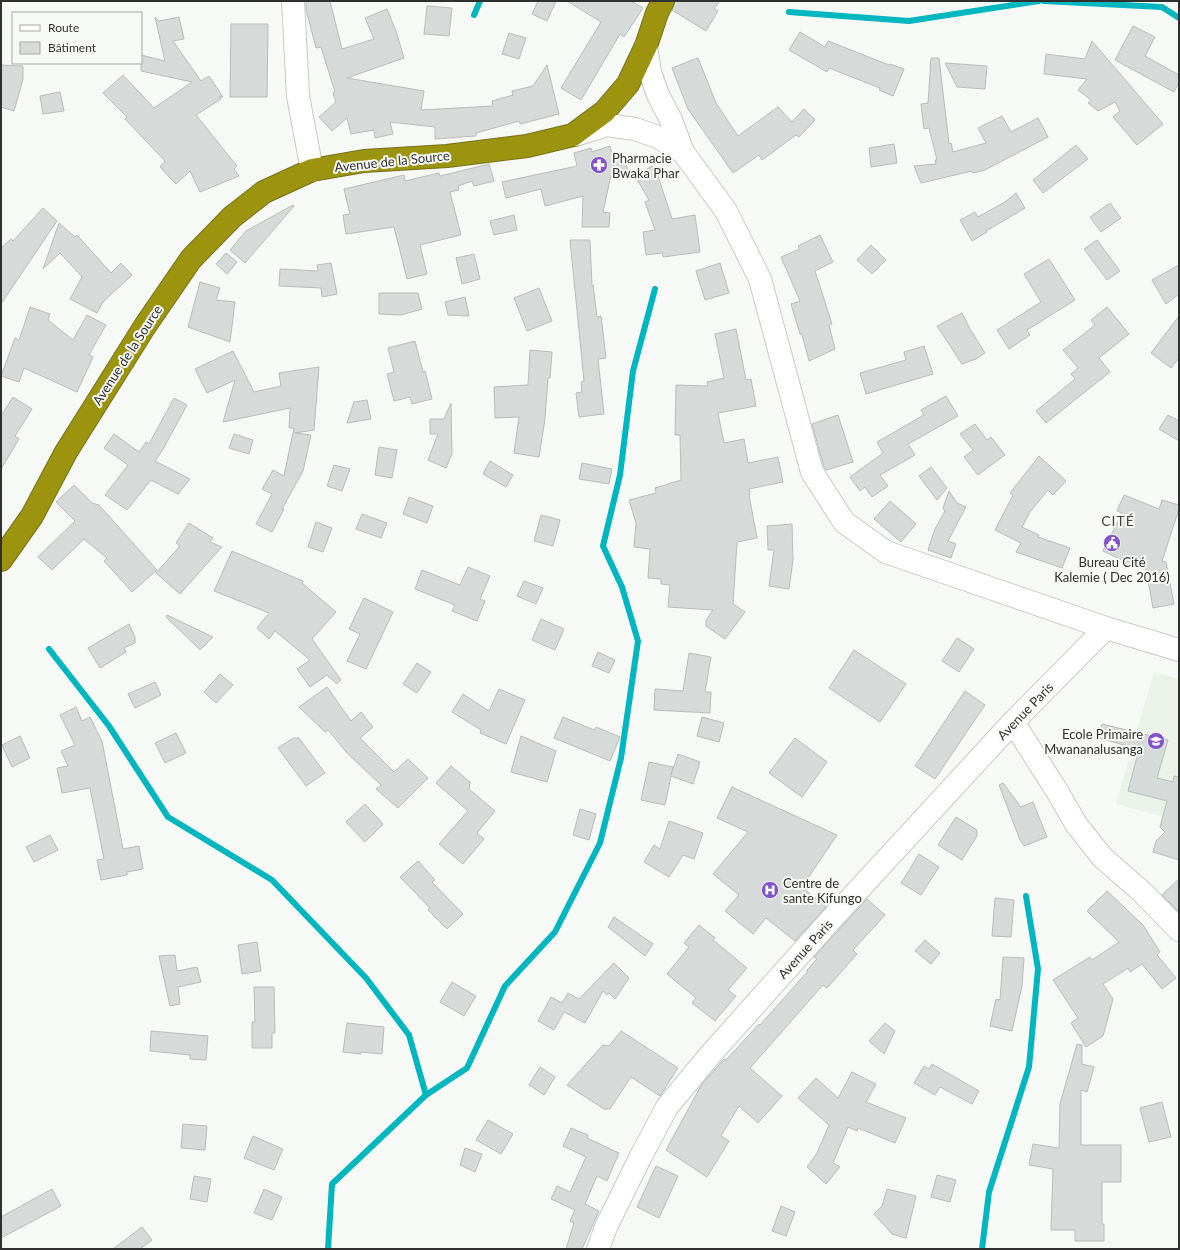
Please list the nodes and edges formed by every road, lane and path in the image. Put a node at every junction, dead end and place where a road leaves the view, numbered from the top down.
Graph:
1 (293, 1) edge
2 (663, 1) edge
3 (646, 46) junction
4 (573, 135) junction
5 (682, 152) junction
6 (312, 170) junction
7 (1, 560) edge
8 (1106, 628) junction
9 (1179, 650) edge
10 (1013, 722) junction
11 (1179, 930) edge
12 (598, 1249) edge

1 - 6 street
2 - 3 highway, Avenue de la Source
3 - 4 highway, Avenue de la Source
3 - 5 street
4 - 5 street
4 - 6 highway, Avenue de la Source
5 - 8 street
6 - 7 highway, Avenue de la Source
8 - 9 street
8 - 10 street, Avenue Paris
10 - 11 street
10 - 12 street, Avenue Paris

